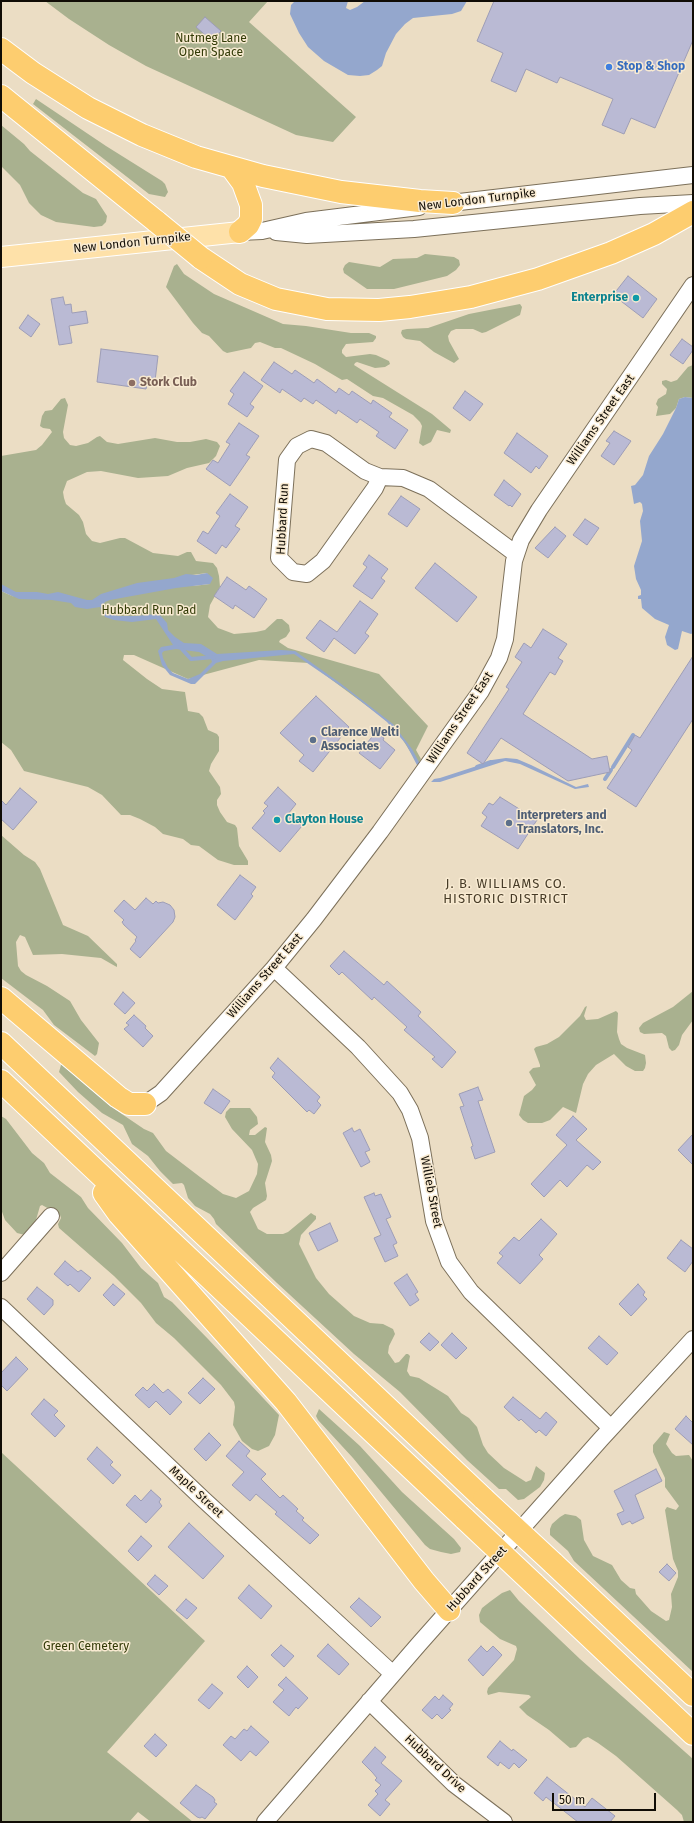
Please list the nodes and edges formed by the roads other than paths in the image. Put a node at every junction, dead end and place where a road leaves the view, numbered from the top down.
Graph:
1 (1, 49) edge
2 (1, 96) edge
3 (232, 168) junction
4 (693, 175) edge
5 (693, 202) edge
6 (453, 203) junction
7 (693, 212) edge
8 (262, 231) junction
9 (240, 232) junction
10 (1, 257) edge
11 (693, 285) edge
12 (380, 477) junction
13 (516, 554) junction
14 (274, 968) junction
15 (1, 998) edge
16 (1, 1043) edge
17 (1, 1082) edge
18 (145, 1104) joint
19 (88, 1164) junction
20 (51, 1216) dead end
21 (1, 1273) edge
22 (1, 1306) edge
23 (693, 1339) edge
24 (611, 1428) junction
25 (449, 1610) junction
26 (393, 1674) junction
27 (693, 1695) edge
28 (370, 1701) junction
29 (693, 1734) edge
30 (265, 1822) edge
31 (504, 1822) edge

1 - 3 highway
2 - 7 highway, bridge
3 - 6 highway
3 - 9 highway
4 - 6 street, New London Turnpike
5 - 8 street, New London Turnpike
6 - 8 street, New London Turnpike
8 - 9 street, New London Turnpike
9 - 10 main road, New London Turnpike
11 - 13 street, Williams Street East
12 - 12 street, Hubbard Run
12 - 13 street, Hubbard Run
13 - 14 street, Williams Street East
14 - 18 street, Williams Street East
14 - 24 street, Willieb Street
15 - 18 highway
16 - 27 highway, bridge
17 - 19 highway
19 - 25 highway
19 - 29 highway, bridge
20 - 21 street
22 - 26 street, Maple Street
23 - 24 street, Hubbard Street
24 - 25 street, Hubbard Street
25 - 26 street, Hubbard Street
26 - 28 street, Hubbard Street
28 - 30 street, Hubbard Street
28 - 31 street, Hubbard Drive

